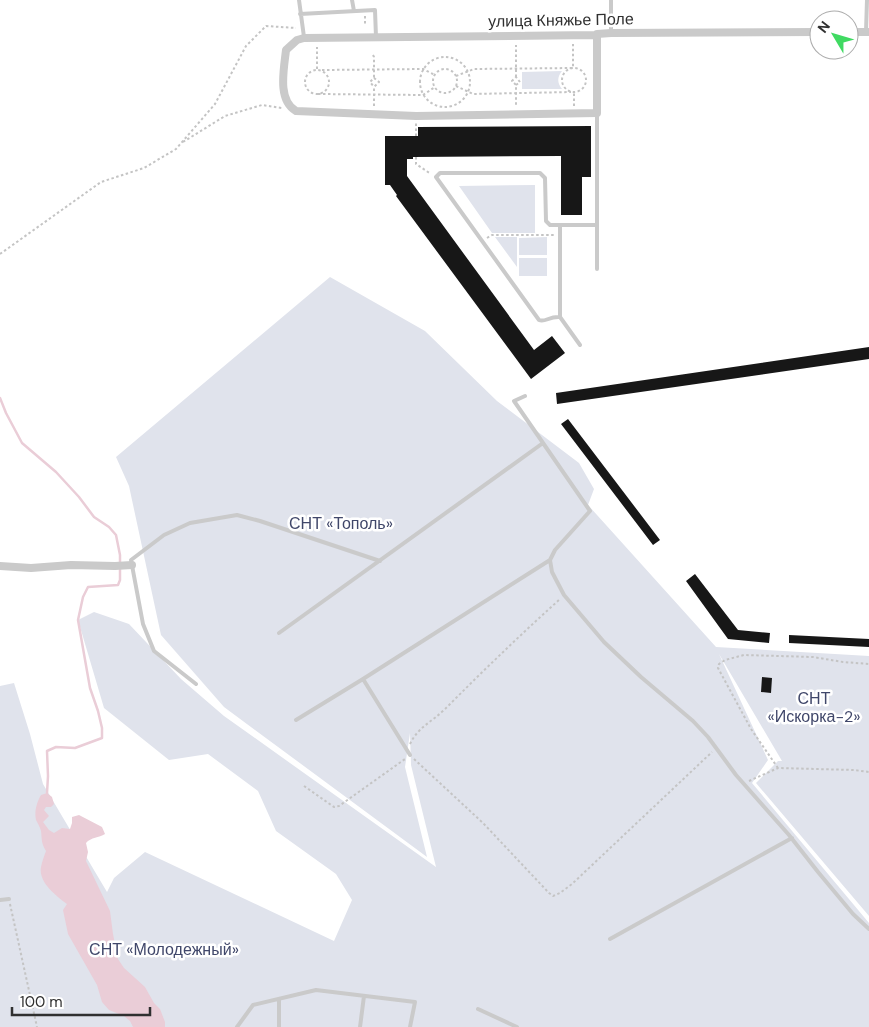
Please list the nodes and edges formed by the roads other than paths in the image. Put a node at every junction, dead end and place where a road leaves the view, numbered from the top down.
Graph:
1 (299, 0) edge
2 (352, 0) edge
3 (611, 0) edge
4 (867, 0) edge
5 (354, 11) junction
6 (300, 14) junction
7 (611, 32) junction
8 (809, 32) edge
9 (868, 32) edge
10 (597, 34) junction
11 (376, 37) junction
12 (304, 38) junction
13 (597, 113) junction
14 (560, 225) junction
15 (597, 225) junction
16 (597, 269) dead end
17 (560, 317) junction
18 (580, 345) dead end
19 (525, 396) dead end
20 (543, 443) junction
21 (550, 560) junction
22 (380, 561) junction
23 (129, 565) junction
24 (0, 566) edge
25 (279, 633) dead end
26 (363, 679) junction
27 (196, 684) dead end
28 (296, 720) dead end
29 (410, 754) road end
30 (792, 838) junction
31 (0, 900) edge
32 (9, 900) road end
33 (869, 929) edge
34 (610, 938) dead end
35 (364, 996) junction
36 (279, 998) junction
37 (478, 1009) dead end
38 (503, 1020) junction
39 (237, 1027) edge
40 (279, 1027) edge
41 (360, 1027) edge
42 (410, 1027) edge
43 (503, 1027) edge
44 (517, 1027) edge

1 - 6 lane
2 - 5 lane
3 - 7 lane
4 - 9 lane
5 - 6 lane
5 - 11 lane
6 - 12 lane
7 - 8 street, улица Княжье Поле
7 - 10 street, улица Княжье Поле
10 - 11 street, улица Княжье Поле
10 - 13 street
11 - 12 street, улица Княжье Поле
12 - 13 street
13 - 15 lane
14 - 15 lane
14 - 17 lane
14 - 17 lane
15 - 16 lane
17 - 18 lane
19 - 20 lane
20 - 21 lane
20 - 22 lane
21 - 26 lane
21 - 30 lane
22 - 23 lane
22 - 25 lane
23 - 24 street
23 - 27 lane
26 - 28 lane
26 - 29 lane
30 - 33 lane
30 - 34 lane
31 - 32 lane
35 - 36 lane
35 - 41 lane
35 - 42 lane
36 - 39 lane
36 - 40 lane
37 - 38 lane
38 - 43 lane
38 - 44 lane

